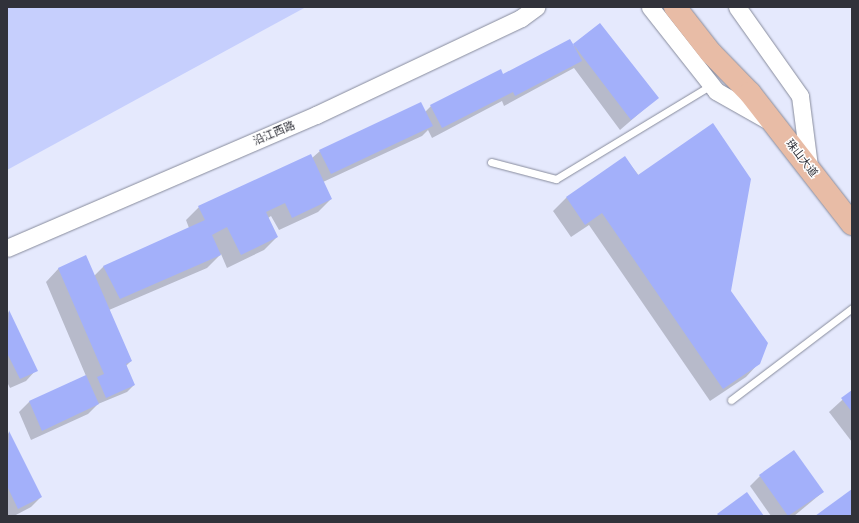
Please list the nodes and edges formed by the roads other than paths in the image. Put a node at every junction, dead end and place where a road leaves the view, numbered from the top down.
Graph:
1 (536, 7) edge
2 (650, 7) edge
3 (675, 7) edge
4 (694, 7) edge
5 (736, 7) edge
6 (711, 85) junction
7 (750, 93) junction
8 (776, 124) junction
9 (491, 162) dead end
10 (809, 166) junction
11 (852, 224) edge
12 (7, 248) edge
13 (852, 308) edge
14 (731, 400) dead end

1 - 12 street, 沿江西路
2 - 6 street
3 - 7 main road, 珠山大道
4 - 7 main road, 珠山大道
5 - 10 street
6 - 8 street
6 - 9 lane
7 - 8 main road, 珠山大道
8 - 10 main road, 珠山大道
10 - 11 main road, 珠山大道
13 - 14 lane

